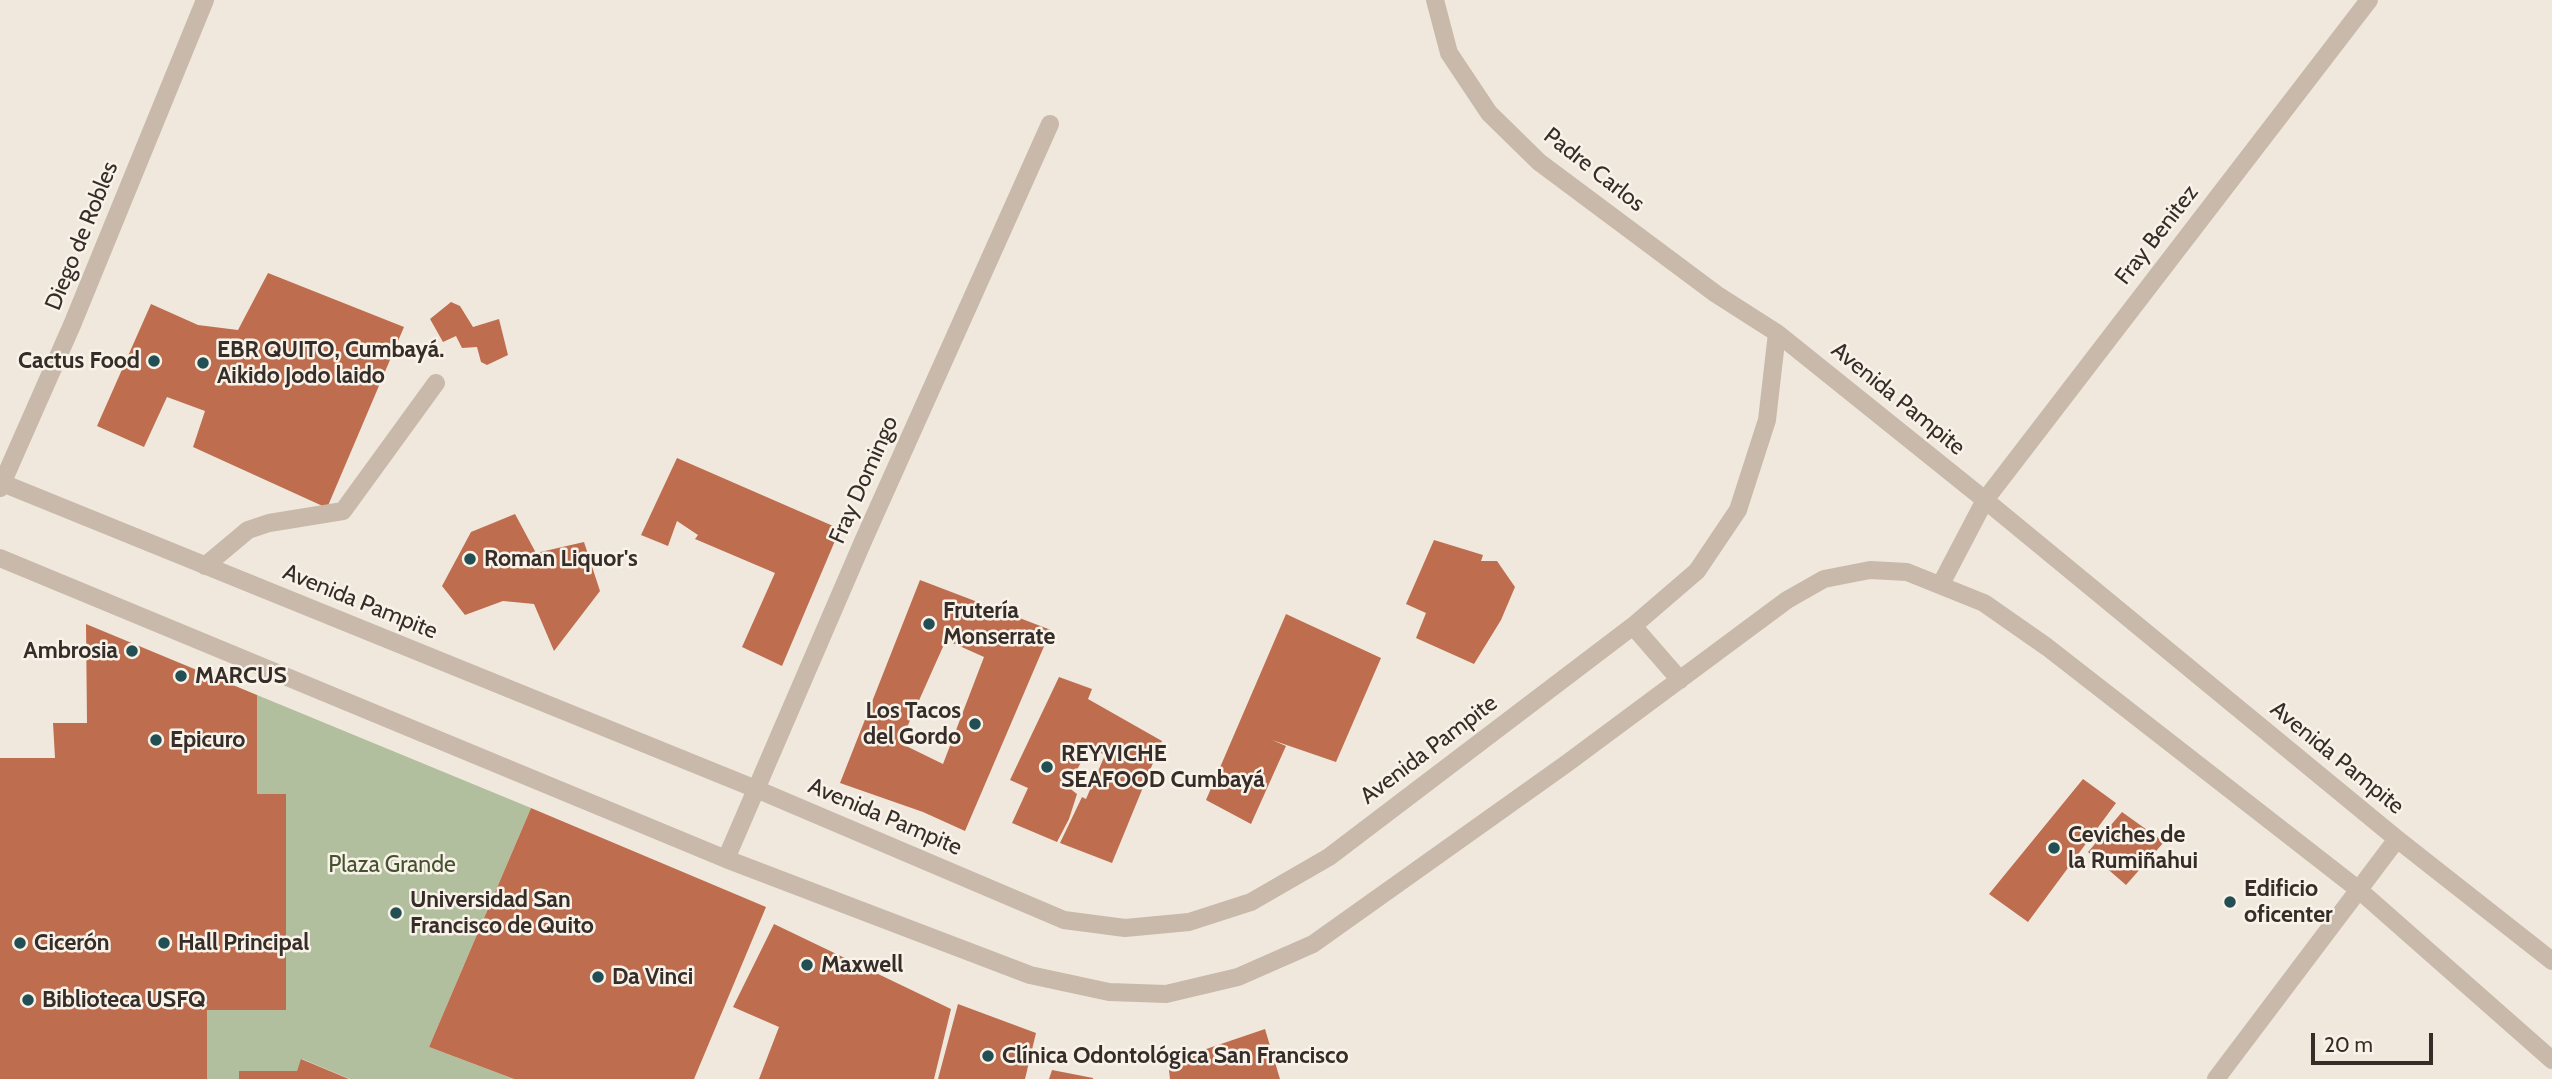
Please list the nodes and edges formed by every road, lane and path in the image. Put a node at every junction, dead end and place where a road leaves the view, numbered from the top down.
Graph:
1 (205, 0) edge
2 (1435, 0) edge
3 (2369, 0) edge
4 (1050, 124) dead end
5 (1777, 333) junction
6 (436, 383) dead end
7 (1, 485) edge
8 (1985, 500) junction
9 (0, 558) edge
10 (205, 566) junction
11 (1941, 584) junction
12 (1633, 625) junction
13 (1680, 680) junction
14 (756, 789) junction
15 (2397, 839) junction
16 (726, 859) junction
17 (2359, 890) junction
18 (2552, 961) edge
19 (2552, 1060) edge
20 (2217, 1079) edge

1 - 7 street, Diego de Robles
2 - 5 street, Padre Carlos
3 - 8 street, Fray Benitez
4 - 14 street, Fray Domingo
5 - 8 street, Avenida Pampite
5 - 12 street, Avenida Pampite
6 - 10 street
7 - 10 street, Avenida Pampite
8 - 11 street, Fray Benitez
8 - 15 street, Avenida Pampite
9 - 16 street
10 - 14 street, Avenida Pampite
11 - 13 street
11 - 17 street
12 - 13 street
12 - 14 street, Avenida Pampite
13 - 16 street
14 - 16 street, Fray Domingo
15 - 17 street
15 - 18 street, Avenida Pampite
17 - 19 street
17 - 20 street

